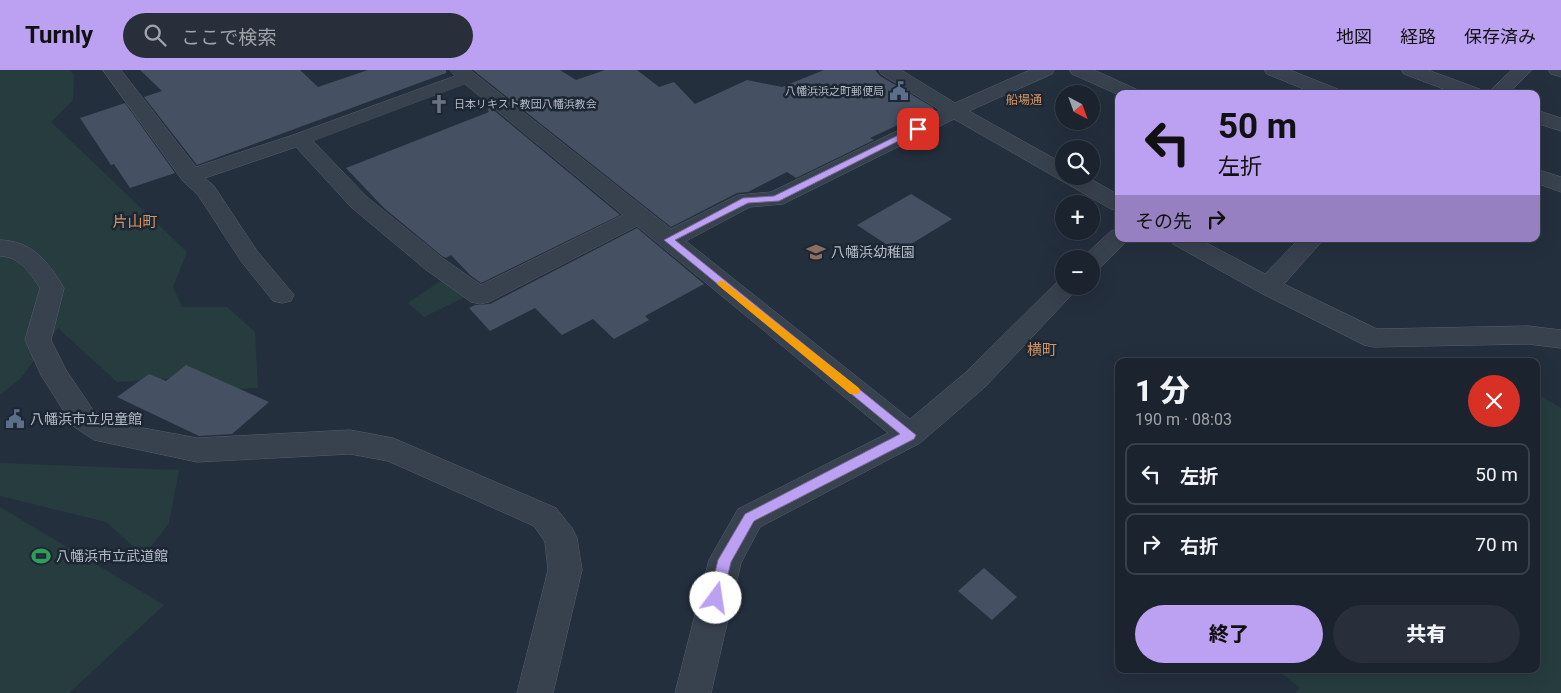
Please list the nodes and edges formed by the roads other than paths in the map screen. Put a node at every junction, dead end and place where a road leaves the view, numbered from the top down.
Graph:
1 (112, 70) edge
2 (888, 70) edge
3 (1045, 70) edge
4 (1079, 70) edge
5 (1274, 70) edge
6 (1411, 70) edge
7 (1523, 70) edge
8 (464, 73) edge
9 (1122, 90) edge
10 (1323, 90) edge
11 (1464, 90) edge
12 (1500, 90) edge
13 (954, 111) junction
14 (1540, 117) edge
15 (1561, 125) edge
16 (300, 139) junction
17 (1055, 168) edge
18 (191, 176) junction
19 (1540, 177) edge
20 (1085, 185) edge
21 (1561, 185) edge
22 (1115, 202) edge
23 (640, 216) junction
24 (669, 240) junction
25 (1115, 240) edge
26 (1187, 242) edge
27 (1309, 242) edge
28 (0, 248) edge
29 (1100, 254) edge
30 (1268, 286) junction
31 (282, 295) dead end
32 (1059, 295) edge
33 (1561, 339) edge
34 (910, 435) junction
35 (535, 693) edge
36 (693, 693) edge

1 - 18 street
2 - 13 street
3 - 13 street
4 - 9 street
5 - 10 street
6 - 11 street
7 - 12 street
8 - 16 street
8 - 23 street
13 - 17 street
13 - 24 street
14 - 15 street
16 - 18 street
16 - 23 street
18 - 31 street
19 - 21 street
20 - 22 street
23 - 24 street
24 - 34 street
25 - 29 street
26 - 30 street
27 - 30 street
28 - 35 street
30 - 33 street
32 - 34 street
34 - 36 street

